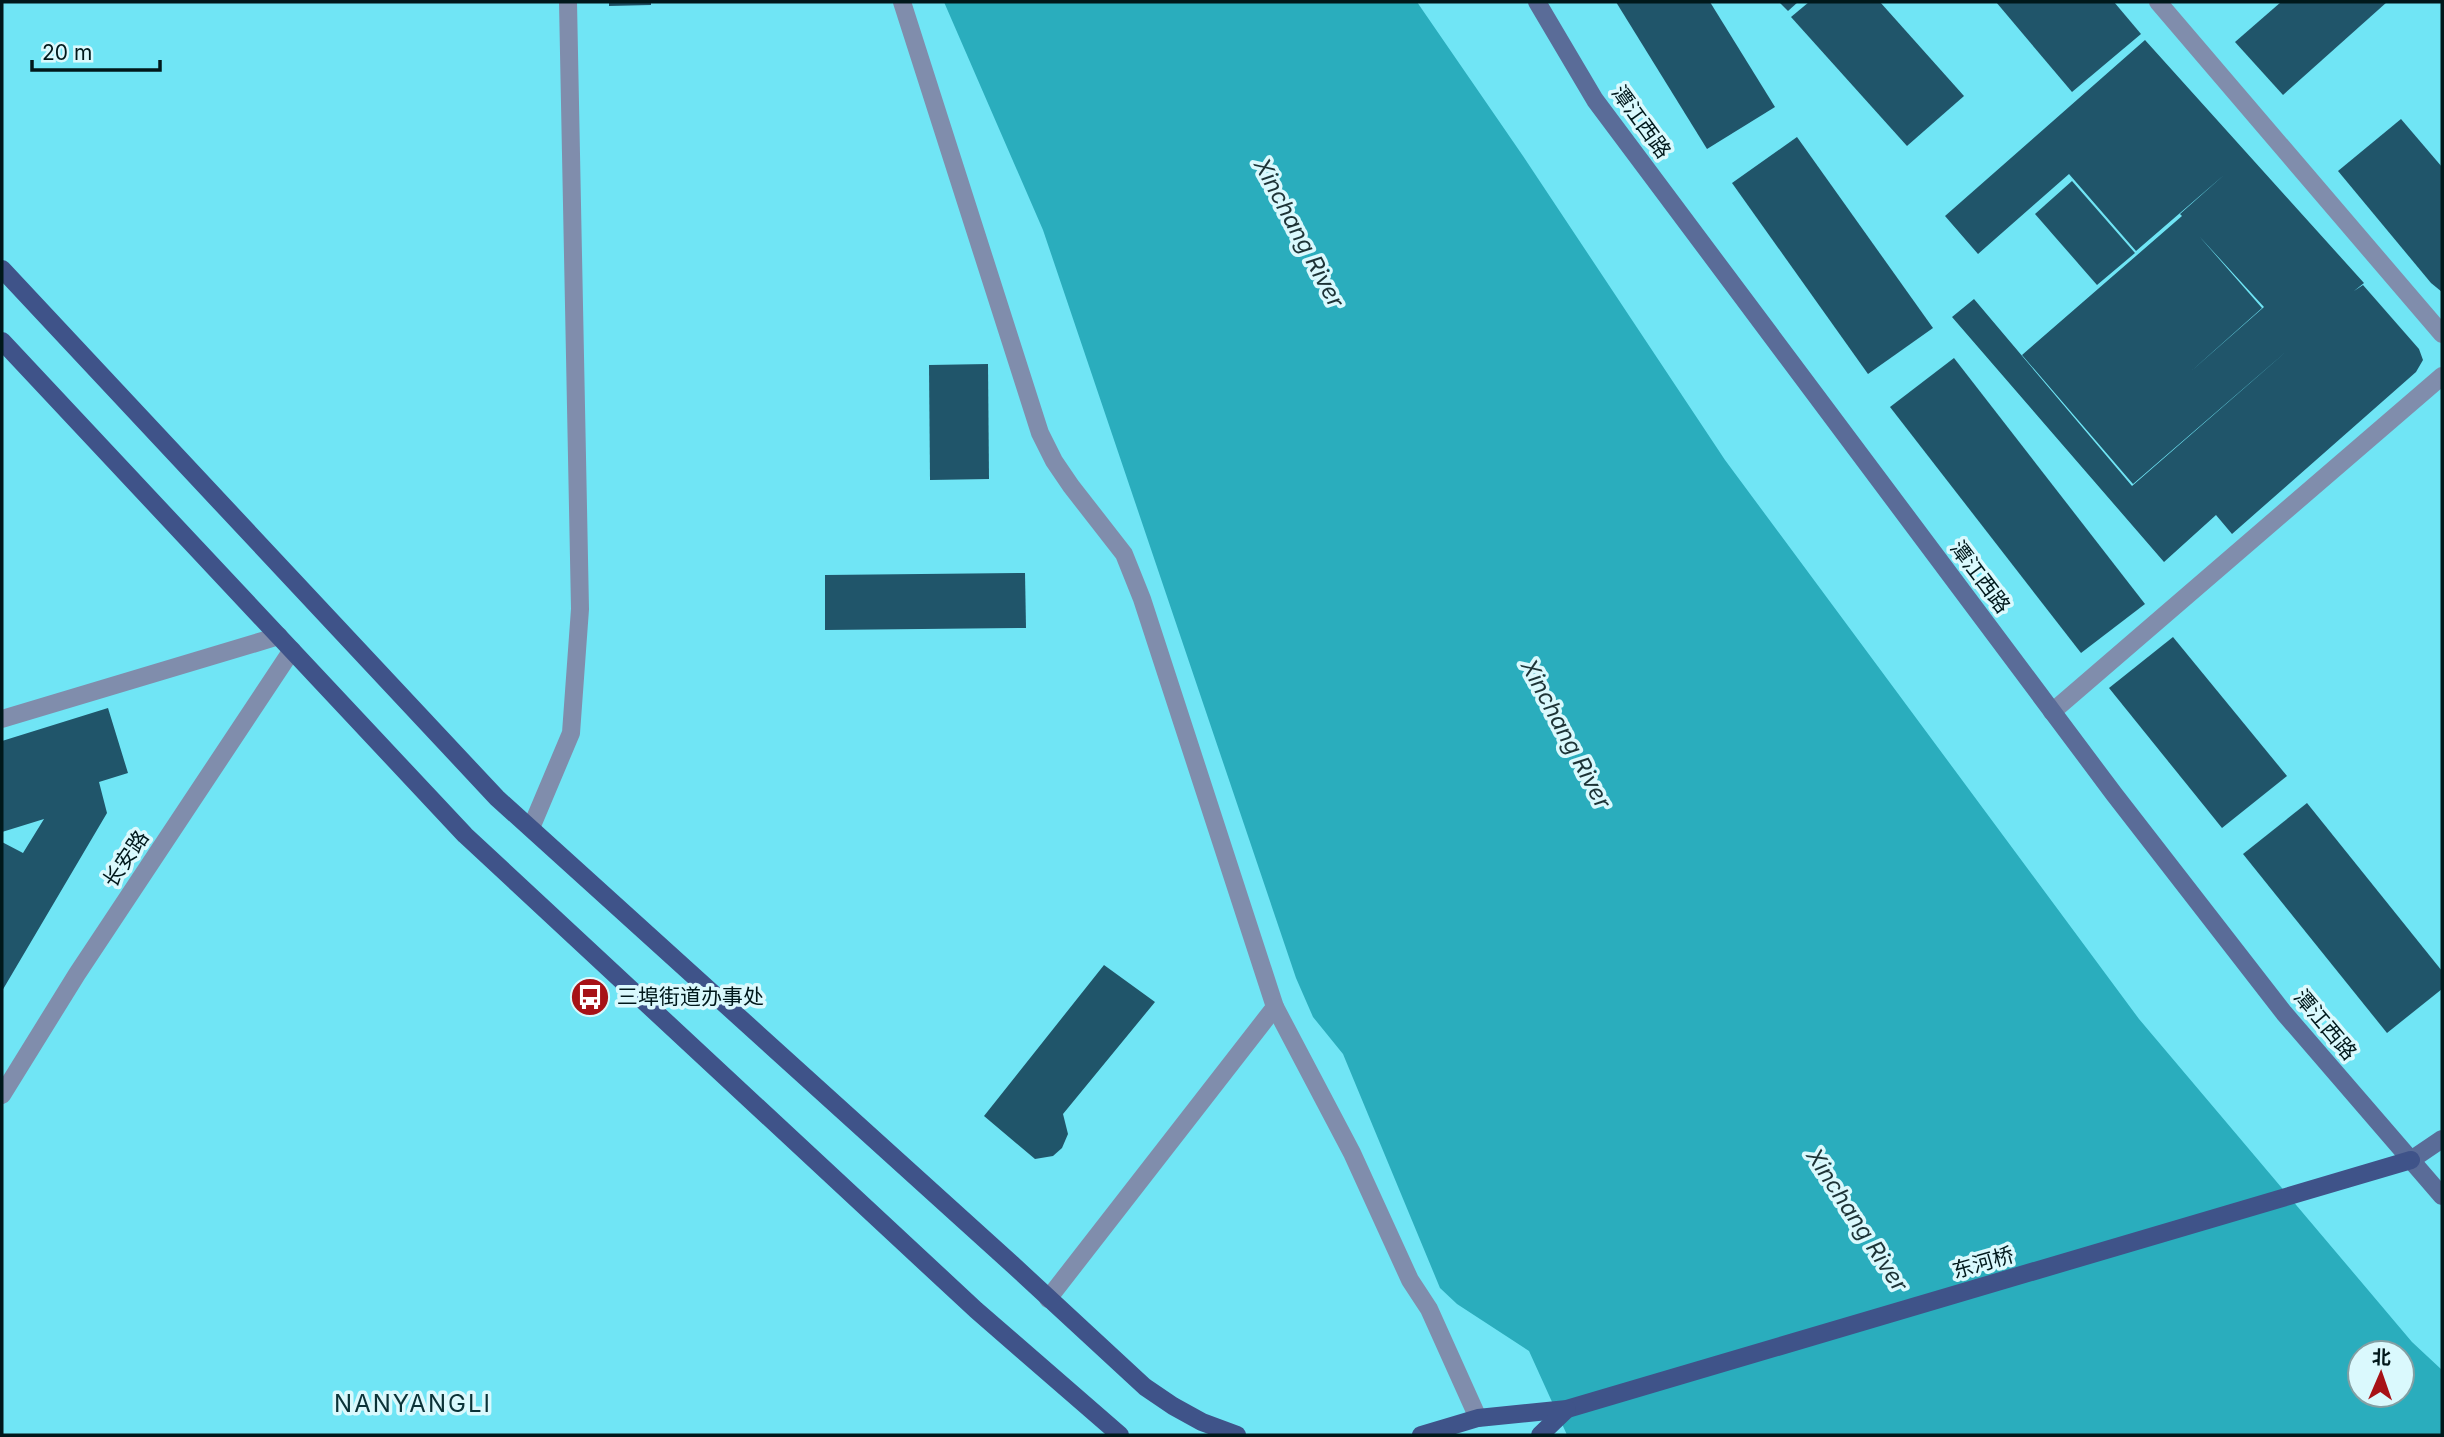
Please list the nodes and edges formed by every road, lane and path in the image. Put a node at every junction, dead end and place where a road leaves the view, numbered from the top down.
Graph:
1 (569, 2) edge
2 (902, 2) edge
3 (1537, 2) edge
4 (2158, 2) edge
5 (2, 269) edge
6 (2442, 334) edge
7 (2, 341) edge
8 (2442, 376) edge
9 (279, 636) junction
10 (292, 650) junction
11 (2052, 712) junction
12 (2, 719) edge
13 (531, 828) junction
14 (1275, 1007) junction
15 (2, 1095) edge
16 (2442, 1139) edge
17 (2442, 1155) edge
18 (2411, 1160) junction
19 (2442, 1196) edge
20 (1048, 1299) junction
21 (1567, 1409) junction
22 (1478, 1418) junction
23 (1543, 1433) edge
24 (1120, 1435) edge
25 (1237, 1435) edge
26 (1421, 1435) edge

1 - 13 street
2 - 14 street
3 - 11 street, 潭江西路
4 - 6 street
5 - 13 main road
7 - 9 main road
8 - 11 street
9 - 10 main road
9 - 12 street
10 - 15 street, 长安路
10 - 24 main road
11 - 18 street, 潭江西路
13 - 20 main road
14 - 20 street
14 - 22 street
16 - 18 street
17 - 18 street
18 - 19 street, 潭江西路
18 - 21 main road, 东河桥
20 - 25 main road
21 - 22 main road
21 - 23 main road
22 - 26 main road

